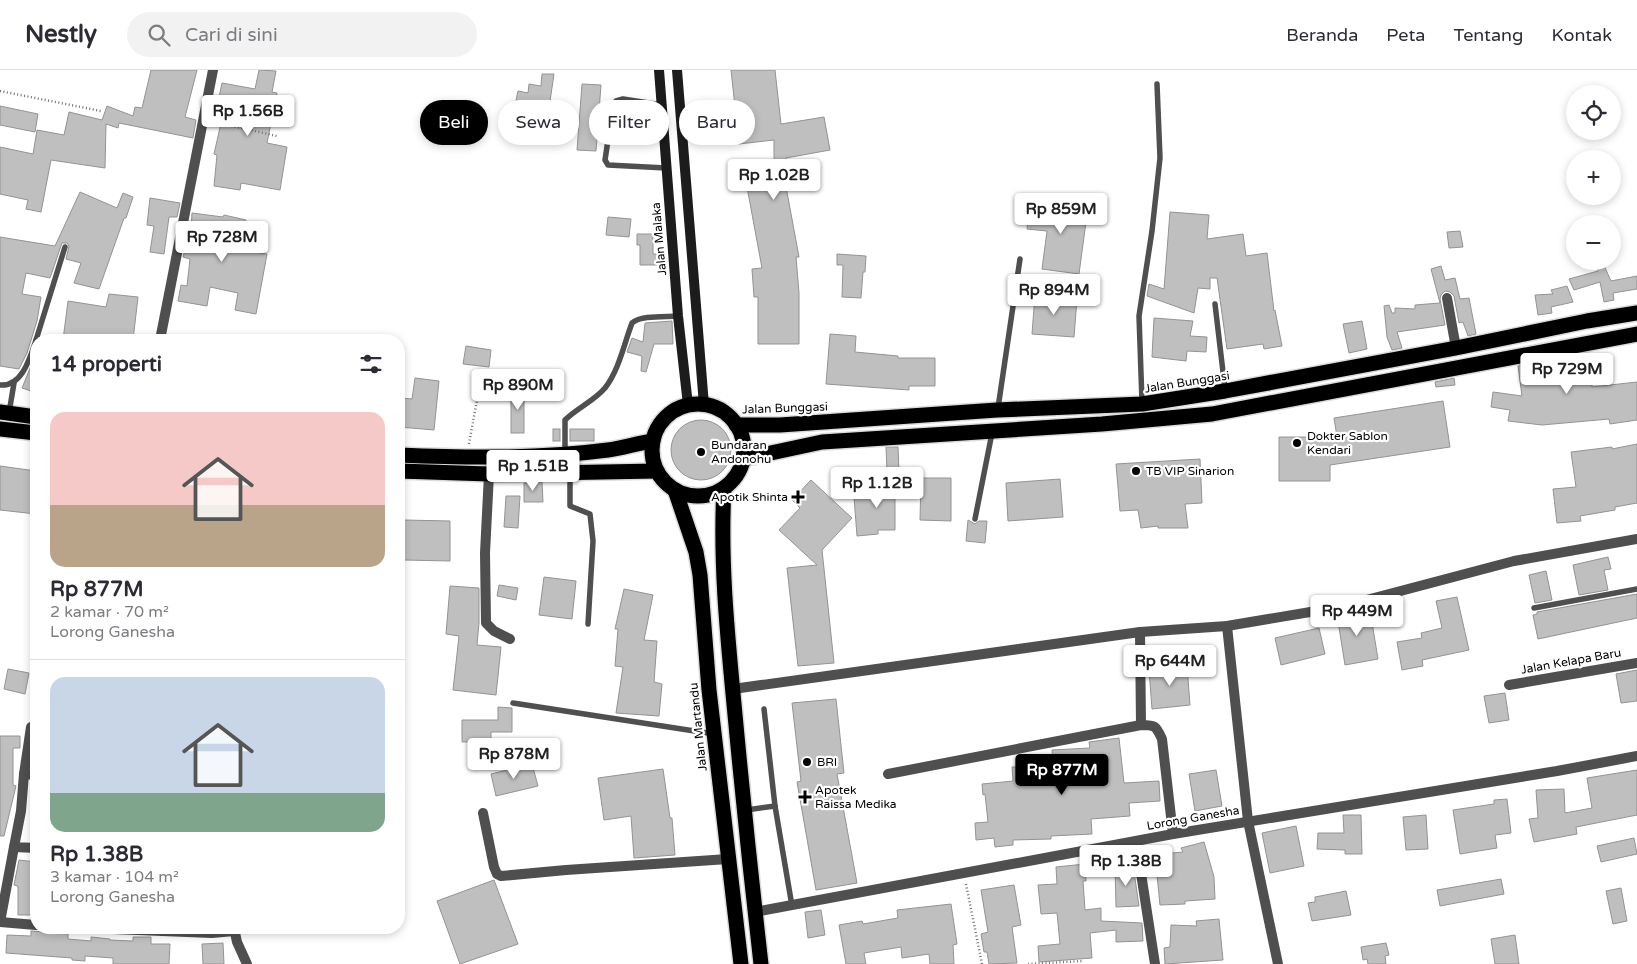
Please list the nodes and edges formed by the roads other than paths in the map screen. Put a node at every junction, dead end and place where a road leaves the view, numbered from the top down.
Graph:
1 (213, 70) edge
2 (659, 70) edge
3 (678, 70) edge
4 (1158, 84) dead end
5 (662, 100) edge
6 (607, 145) edge
7 (665, 145) edge
8 (666, 168) junction
9 (65, 247) dead end
10 (1020, 259) dead end
11 (1447, 298) dead end
12 (1215, 304) dead end
13 (1637, 313) edge
14 (678, 316) junction
15 (38, 334) edge
16 (161, 334) edge
17 (1637, 334) edge
18 (1456, 348) junction
19 (30, 353) edge
20 (1290, 379) junction
21 (14, 383) junction
22 (0, 385) edge
23 (1225, 391) junction
24 (1292, 398) junction
25 (704, 404) junction
26 (1142, 404) junction
27 (688, 405) junction
28 (997, 410) junction
29 (4, 413) edge
30 (30, 415) edge
31 (736, 425) junction
32 (0, 429) edge
33 (992, 431) junction
34 (30, 432) edge
35 (653, 441) junction
36 (565, 454) junction
37 (405, 455) edge
38 (743, 459) junction
39 (657, 470) junction
40 (405, 471) edge
41 (570, 472) junction
42 (489, 474) junction
43 (724, 488) junction
44 (675, 490) junction
45 (976, 519) dead end
46 (1637, 539) edge
47 (1637, 589) edge
48 (1534, 608) dead end
49 (588, 624) dead end
50 (1227, 626) junction
51 (1140, 632) junction
52 (510, 639) dead end
53 (1637, 663) edge
54 (1509, 685) dead end
55 (733, 689) junction
56 (513, 703) dead end
57 (764, 709) dead end
58 (1141, 725) junction
59 (30, 733) edge
60 (714, 734) junction
61 (1637, 756) edge
62 (24, 774) junction
63 (30, 774) edge
64 (888, 774) dead end
65 (775, 806) junction
66 (744, 810) junction
67 (483, 813) dead end
68 (1248, 821) junction
69 (1173, 834) junction
70 (1136, 841) junction
71 (14, 847) junction
72 (30, 848) edge
73 (728, 859) junction
74 (792, 906) junction
75 (755, 912) junction
76 (0, 922) edge
77 (30, 924) edge
78 (235, 934) edge
79 (247, 964) edge
80 (741, 964) edge
81 (762, 964) edge
82 (1155, 964) edge
83 (1278, 964) edge

1 - 16 street
2 - 5 street, Jalan Malaka
3 - 25 street
4 - 26 lane
6 - 8 lane
7 - 8 street, Jalan Malaka
8 - 14 street, Jalan Malaka
9 - 15 lane
10 - 28 lane
11 - 18 street
12 - 23 lane
13 - 18 highway, Jalan Bunggasi
14 - 27 street, Jalan Malaka
14 - 36 lane
17 - 24 highway
18 - 20 highway, Jalan Bunggasi
19 - 21 lane
20 - 23 highway, Jalan Bunggasi
20 - 24 highway
21 - 22 lane
21 - 29 lane
23 - 26 highway, Jalan Bunggasi
24 - 33 highway
25 - 27 highway
25 - 31 highway
26 - 28 highway, Jalan Bunggasi
27 - 35 highway
28 - 31 highway, Jalan Bunggasi
29 - 30 highway
31 - 38 highway
32 - 34 highway
33 - 38 highway
33 - 45 lane
35 - 36 highway
35 - 39 highway
36 - 37 highway
38 - 43 highway
39 - 41 highway
39 - 44 highway
40 - 42 highway
41 - 42 highway
41 - 49 lane
42 - 52 street
43 - 44 highway
43 - 55 highway
44 - 60 highway, Jalan Martandu
46 - 50 street
47 - 48 lane
50 - 51 street
50 - 68 street
51 - 55 street
51 - 58 street
53 - 54 street, Jalan Kelapa Baru
55 - 66 highway
56 - 60 lane
57 - 65 lane
58 - 64 street
58 - 69 street
59 - 62 street
60 - 73 highway, Jalan Martandu
61 - 68 street, Lorong Ganesha
62 - 63 street
62 - 71 street
65 - 66 lane
65 - 74 lane
66 - 75 highway
67 - 73 street
68 - 69 street, Lorong Ganesha
68 - 83 street
69 - 70 street, Lorong Ganesha
70 - 74 street, Lorong Ganesha
70 - 82 street
71 - 72 street
71 - 76 street
73 - 80 highway, Jalan Martandu
74 - 75 street, Lorong Ganesha
75 - 81 highway
76 - 77 street
78 - 79 street

